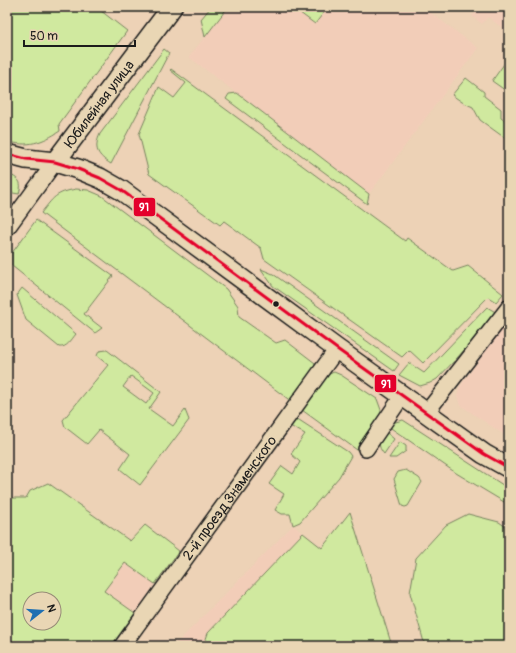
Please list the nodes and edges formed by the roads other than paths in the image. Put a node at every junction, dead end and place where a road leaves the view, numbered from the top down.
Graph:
1 (172, 7) edge
2 (7, 154) edge
3 (55, 162) junction
4 (7, 228) edge
5 (509, 307) edge
6 (337, 349) junction
7 (403, 395) junction
8 (426, 412) junction
9 (366, 450) dead end
10 (509, 468) edge
11 (122, 646) edge

1 - 3 main road, Юбилейная улица
2 - 3 main road
3 - 4 street
3 - 6 main road
5 - 8 street
6 - 7 main road
6 - 11 street, 2-й проезд Знаменского
7 - 8 main road
7 - 9 street
8 - 10 main road

